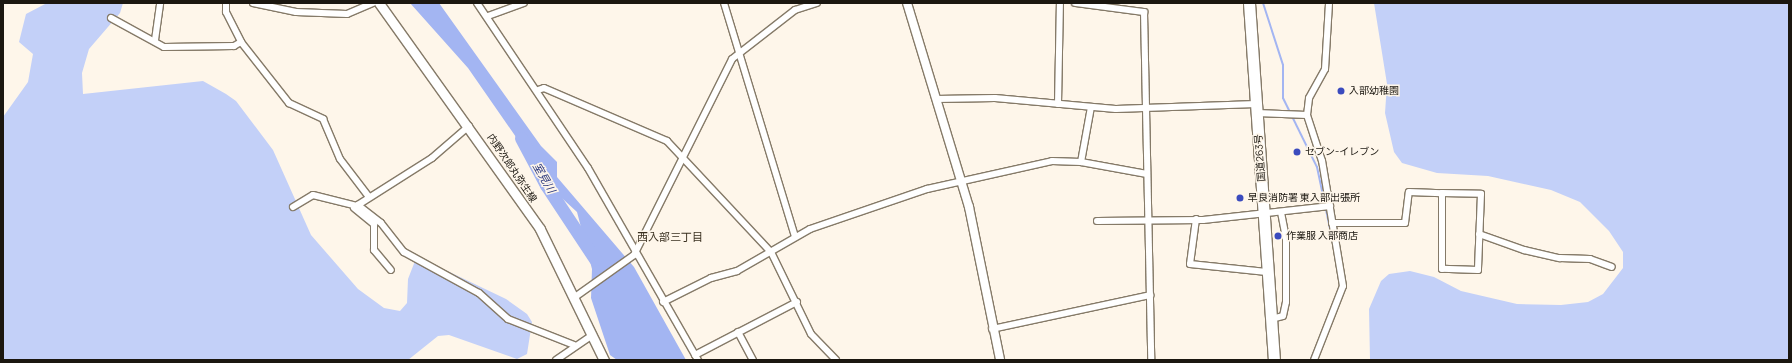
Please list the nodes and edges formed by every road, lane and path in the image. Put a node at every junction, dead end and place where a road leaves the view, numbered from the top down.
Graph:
1 (160, 3) edge
2 (226, 3) edge
3 (253, 3) edge
4 (373, 3) edge
5 (379, 3) edge
6 (477, 3) edge
7 (524, 3) edge
8 (724, 3) edge
9 (817, 3) edge
10 (907, 3) edge
11 (1060, 3) edge
12 (1075, 3) edge
13 (1249, 3) edge
14 (1329, 3) edge
15 (488, 16) junction
16 (111, 18) dead end
17 (155, 40) junction
18 (241, 42) junction
19 (739, 52) junction
20 (538, 90) junction
21 (936, 99) junction
22 (1058, 104) junction
23 (1092, 107) junction
24 (1257, 108) junction
25 (1146, 110) junction
26 (1308, 115) junction
27 (470, 126) junction
28 (685, 156) junction
29 (1081, 162) junction
30 (1147, 174) junction
31 (961, 182) junction
32 (1442, 193) junction
33 (369, 197) junction
34 (1330, 206) junction
35 (293, 207) dead end
36 (356, 207) junction
37 (1281, 213) junction
38 (1264, 215) junction
39 (1196, 219) junction
40 (1149, 220) junction
41 (1096, 221) dead end
42 (1332, 223) junction
43 (1479, 234) junction
44 (795, 236) junction
45 (771, 252) junction
46 (635, 253) junction
47 (1612, 267) dead end
48 (391, 270) dead end
49 (1267, 272) junction
50 (577, 295) junction
51 (1150, 295) junction
52 (663, 302) junction
53 (797, 302) junction
54 (1271, 319) junction
55 (992, 329) junction
56 (738, 332) junction
57 (591, 336) junction
58 (574, 345) junction
59 (697, 357) edge
60 (556, 360) edge
61 (604, 360) edge
62 (752, 360) edge
63 (836, 360) edge
64 (1000, 360) edge
65 (1151, 360) edge
66 (1274, 360) edge
67 (1314, 360) edge

1 - 17 street
2 - 18 street
3 - 4 street
5 - 27 main road, 内野次郎丸弥生線
6 - 15 street
7 - 15 street
8 - 19 street
9 - 19 street
10 - 21 street
11 - 22 street
12 - 25 street
13 - 24 highway, 国道263号
14 - 26 street
15 - 20 street
16 - 17 street
17 - 18 street
18 - 33 street
19 - 28 street
19 - 44 street
20 - 28 street
20 - 46 street
21 - 22 street
21 - 31 street
22 - 23 street
23 - 25 street
23 - 29 street
24 - 25 street
24 - 26 street
24 - 38 highway, 国道263号
25 - 30 street
26 - 34 street
27 - 33 street
27 - 50 main road, 内野次郎丸弥生線
28 - 45 street
28 - 46 street
29 - 30 street
29 - 31 street
30 - 40 street
31 - 44 street
31 - 55 street
32 - 42 street
32 - 43 street
32 - 43 street
33 - 36 street
34 - 37 street
34 - 42 street
35 - 36 street
36 - 48 street
36 - 58 street
37 - 38 street
37 - 54 street
38 - 39 street
38 - 49 highway, 国道263号
39 - 40 street
39 - 49 street
40 - 41 street
40 - 51 street
42 - 67 street
43 - 47 street
44 - 45 street
45 - 52 street
45 - 53 street
46 - 50 street
46 - 52 street
49 - 54 highway, 国道263号
50 - 57 main road, 内野次郎丸弥生線
51 - 55 street
51 - 65 street
52 - 59 street
53 - 56 street
53 - 63 street
54 - 66 highway, 国道263号
55 - 64 street
56 - 59 street
56 - 62 street
57 - 58 street
57 - 61 main road, 内野次郎丸弥生線
58 - 60 street

